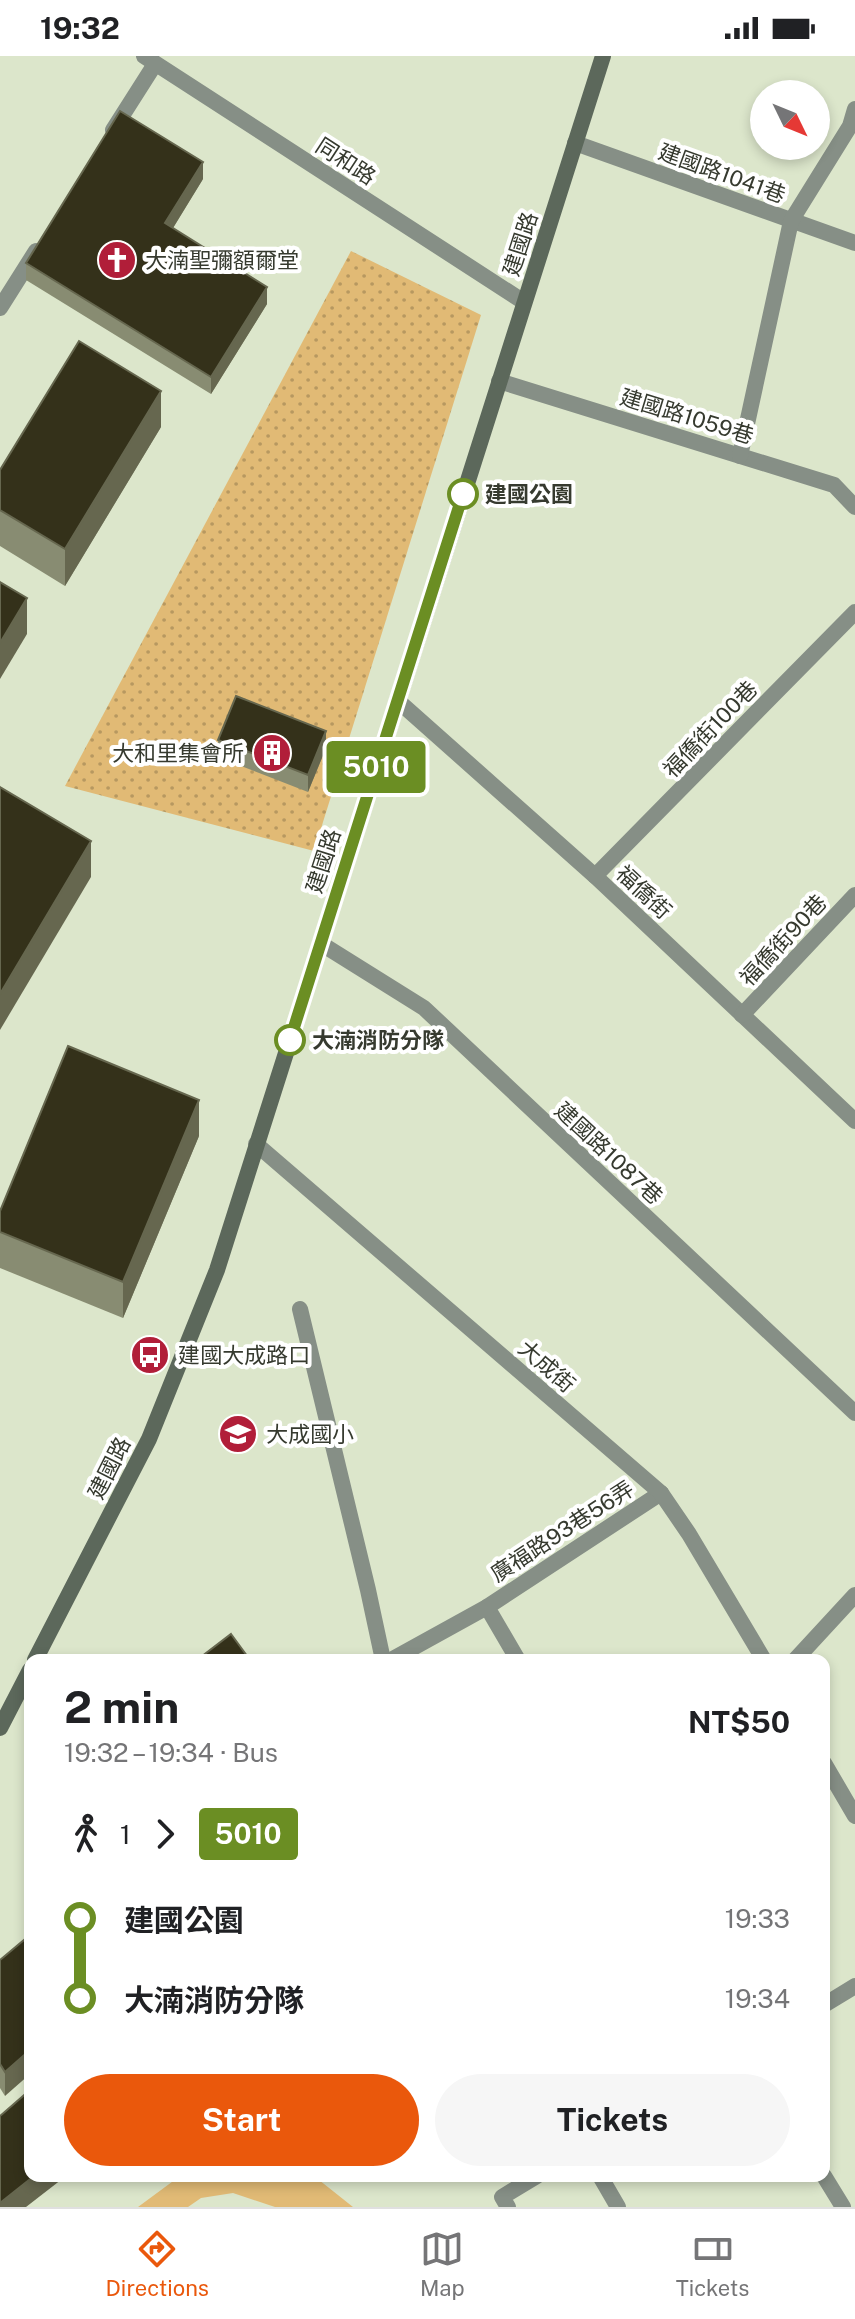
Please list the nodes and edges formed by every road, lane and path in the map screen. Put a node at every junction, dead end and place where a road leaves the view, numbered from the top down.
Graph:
1 (603, 56) edge
2 (150, 60) edge
3 (852, 117) edge
4 (106, 141) edge
5 (575, 143) junction
6 (791, 221) junction
7 (49, 231) edge
8 (855, 243) edge
9 (524, 302) junction
10 (0, 308) edge
11 (499, 381) junction
12 (740, 456) junction
13 (855, 507) edge
14 (855, 612) edge
15 (397, 700) junction
16 (595, 876) junction
17 (855, 895) edge
18 (320, 943) junction
19 (742, 1015) junction
20 (855, 1121) edge
21 (256, 1144) junction
22 (300, 1309) dead end
23 (855, 1413) edge
24 (661, 1493) junction
25 (855, 1595) edge
26 (487, 1607) junction
27 (38, 1654) edge
28 (382, 1654) edge
29 (402, 1654) edge
30 (514, 1654) edge
31 (760, 1654) edge
32 (801, 1654) edge
33 (24, 1682) edge
34 (0, 1728) edge
35 (830, 1773) edge
36 (855, 1816) edge
37 (855, 1986) edge
38 (830, 2001) edge
39 (530, 2182) edge
40 (603, 2182) edge
41 (828, 2182) edge
42 (505, 2202) edge
43 (618, 2207) edge
44 (843, 2207) edge

1 - 5 street, 建國路
2 - 4 street
2 - 9 street, 同和路
3 - 6 street
5 - 6 street, 建國路1041巷
5 - 9 street, 建國路
6 - 8 street, 建國路1041巷
6 - 12 street
7 - 10 street
9 - 11 street, 建國路
11 - 12 street, 建國路1059巷
11 - 15 street, 建國路
12 - 13 street, 建國路1059巷
14 - 16 street, 福僑街100巷
15 - 16 street, 福僑街
15 - 18 street, 建國路
16 - 19 street, 福僑街
17 - 19 street, 福僑街90巷
18 - 21 street, 建國路
18 - 23 street, 建國路1087巷
19 - 20 street, 福僑街
21 - 24 street, 大成街
21 - 27 street, 建國路
22 - 28 street
24 - 26 street, 廣福路93巷56弄
24 - 31 street, 大成街
25 - 32 street
26 - 29 street, 廣福路93巷56弄
26 - 30 street
33 - 34 street
35 - 36 street
37 - 38 street
39 - 42 street
40 - 43 street
41 - 44 street

